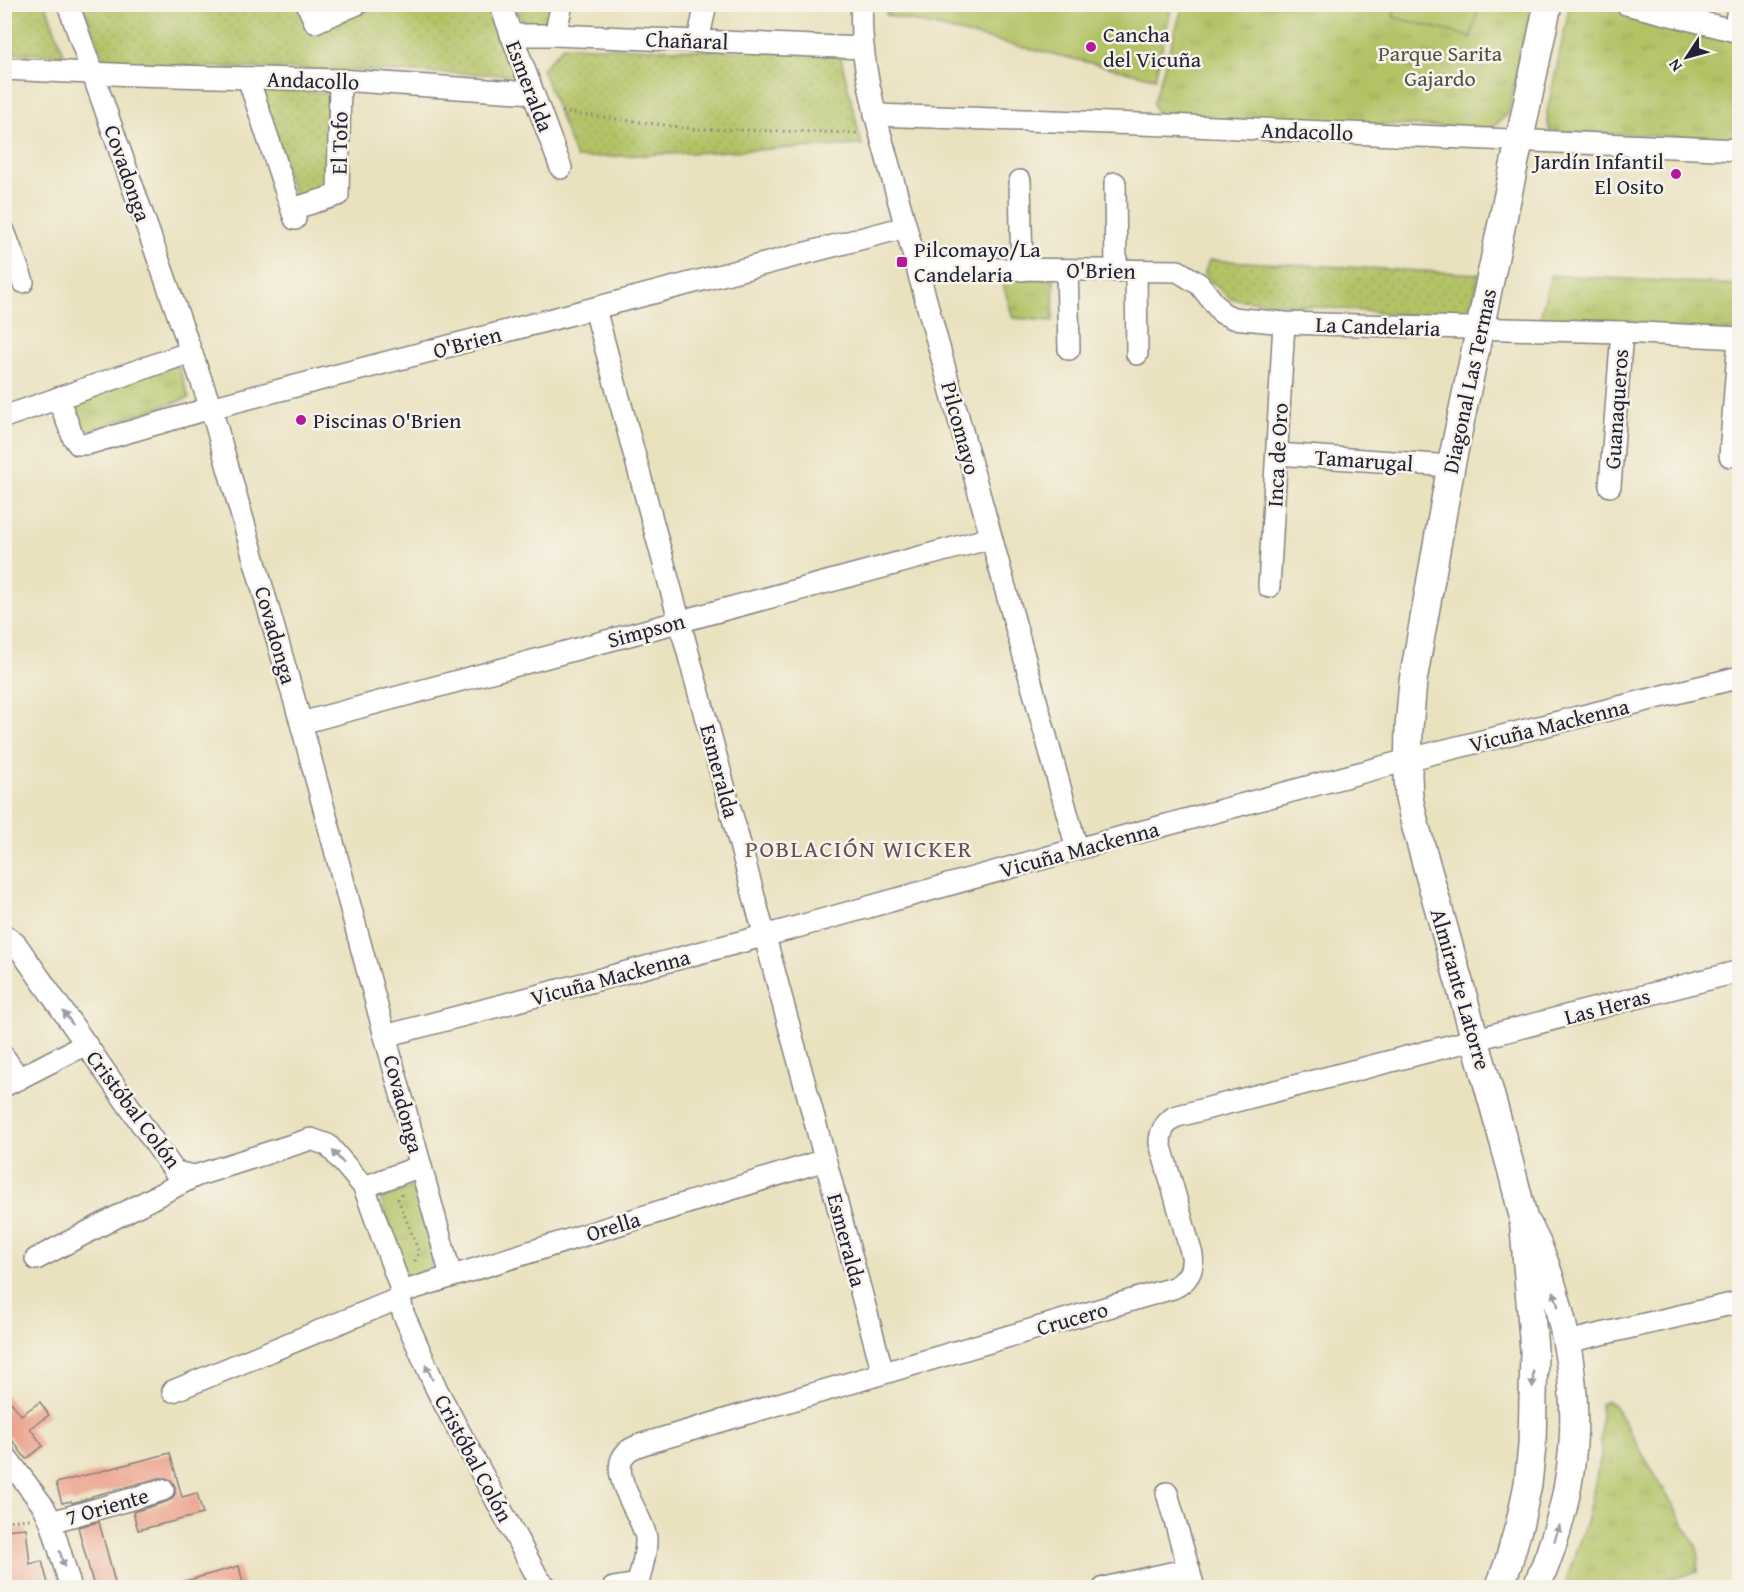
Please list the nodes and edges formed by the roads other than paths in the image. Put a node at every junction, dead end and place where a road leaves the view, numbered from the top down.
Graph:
1 (68, 4) edge
2 (357, 4) edge
3 (500, 4) edge
4 (562, 4) edge
5 (706, 4) edge
6 (862, 4) edge
7 (1548, 4) edge
8 (1626, 4) edge
9 (1739, 4) edge
10 (311, 13) edge
11 (1737, 31) edge
12 (511, 35) junction
13 (555, 35) junction
14 (698, 41) junction
15 (863, 48) junction
16 (4, 69) edge
17 (93, 73) junction
18 (248, 78) junction
19 (340, 80) junction
20 (536, 101) junction
21 (877, 124) junction
22 (1519, 140) junction
23 (1740, 150) edge
24 (561, 168) dead end
25 (1020, 181) dead end
26 (1116, 183) dead end
27 (906, 227) junction
28 (4, 231) edge
29 (917, 268) junction
30 (1022, 270) junction
31 (1067, 270) junction
32 (15, 271) edge
33 (1126, 271) junction
34 (1178, 271) joint
35 (595, 309) junction
36 (1284, 323) junction
37 (1480, 329) junction
38 (1622, 332) junction
39 (1739, 338) edge
40 (1069, 349) dead end
41 (190, 351) junction
42 (1137, 354) dead end
43 (58, 398) junction
44 (211, 408) junction
45 (4, 417) edge
46 (1277, 454) junction
47 (1730, 456) dead end
48 (1451, 466) junction
49 (1610, 486) dead end
50 (991, 538) junction
51 (1269, 587) dead end
52 (680, 621) junction
53 (1740, 677) edge
54 (301, 723) junction
55 (1408, 761) junction
56 (1077, 849) junction
57 (4, 935) edge
58 (765, 936) junction
59 (1740, 971) edge
60 (385, 1036) junction
61 (1475, 1040) junction
62 (86, 1044) junction
63 (4, 1057) edge
64 (12, 1083) edge
65 (825, 1160) junction
66 (421, 1166) junction
67 (195, 1176) junction
68 (364, 1187) junction
69 (1523, 1216) junction
70 (36, 1259) dead end
71 (451, 1276) junction
72 (401, 1295) junction
73 (1740, 1302) edge
74 (1567, 1342) junction
75 (883, 1373) junction
76 (173, 1391) dead end
77 (4, 1454) edge
78 (163, 1490) dead end
79 (1167, 1493) dead end
80 (51, 1522) junction
81 (1191, 1578) edge
82 (639, 1586) edge
83 (70, 1587) edge
84 (548, 1587) edge
85 (613, 1587) edge
86 (1104, 1587) edge
87 (1499, 1587) edge
88 (1536, 1587) edge

1 - 17 street, Covadonga
2 - 10 street
3 - 12 street, Esmeralda
4 - 13 street
5 - 14 street
6 - 15 street, Pilcomayo
7 - 22 main road, Diagonal Las Termas
8 - 11 street
9 - 11 street
12 - 13 street, Chañaral
12 - 20 street, Esmeralda
13 - 14 street, Chañaral
14 - 15 street, Chañaral
15 - 21 street, Pilcomayo
16 - 17 street, Andacollo
17 - 18 street, Andacollo
17 - 41 street, Covadonga
18 - 19 street, Andacollo
18 - 19 street, El Tofo
19 - 20 street, Andacollo
20 - 24 street, Esmeralda
21 - 22 street, Andacollo
21 - 27 street, Pilcomayo
22 - 23 street, Andacollo
22 - 37 main road, Diagonal Las Termas
25 - 30 street
26 - 33 street
27 - 29 street, Pilcomayo
27 - 35 street, O'Brien
28 - 32 street
29 - 30 street, O'Brien
29 - 50 street, Pilcomayo
30 - 31 street, O'Brien
31 - 33 street, O'Brien
31 - 40 street
33 - 34 street, O'Brien
33 - 42 street
34 - 36 street, La Candelaria
35 - 44 street, O'Brien
35 - 52 street, Esmeralda
36 - 37 street, La Candelaria
36 - 46 street, Inca de Oro
37 - 38 street, La Candelaria
37 - 48 main road, Diagonal Las Termas
38 - 39 street, La Candelaria
38 - 49 street, Guanaqueros
39 - 47 street
41 - 43 street
41 - 44 street, Covadonga
43 - 44 street, O'Brien
43 - 45 street
44 - 54 street, Covadonga
46 - 48 street, Tamarugal
46 - 51 street, Inca de Oro
48 - 55 main road, Diagonal Las Termas
50 - 52 street, Simpson
50 - 56 street, Pilcomayo
52 - 54 street, Simpson
52 - 58 street, Esmeralda
53 - 55 street, Vicuña Mackenna
54 - 60 street, Covadonga
55 - 56 street, Vicuña Mackenna
55 - 61 main road, Almirante Latorre
56 - 58 street, Vicuña Mackenna
62 -> 57 street, Cristóbal Colón
58 - 60 street, Vicuña Mackenna
58 - 65 street, Esmeralda
59 - 61 street, Las Heras
60 - 66 street, Covadonga
61 - 69 main road, Almirante Latorre
61 - 75 street, Crucero
62 - 64 street
62 - 67 street, Cristóbal Colón
63 - 64 street
65 - 71 street, Orella
65 - 75 street, Esmeralda
66 - 68 street
66 - 71 street, Covadonga
68 -> 67 street, Cristóbal Colón
67 - 70 street
68 - 72 street, Cristóbal Colón
74 -> 69 main road, Almirante Latorre
69 -> 87 main road, Almirante Latorre
71 - 72 street, Orella
72 - 76 street, Orella
84 -> 72 street, Cristóbal Colón
73 - 74 street
88 -> 74 main road, Almirante Latorre
75 - 82 street, Crucero
77 - 80 street
78 - 80 street, 7 Oriente
79 - 81 street
80 -> 83 street
81 - 86 street
82 - 85 street

